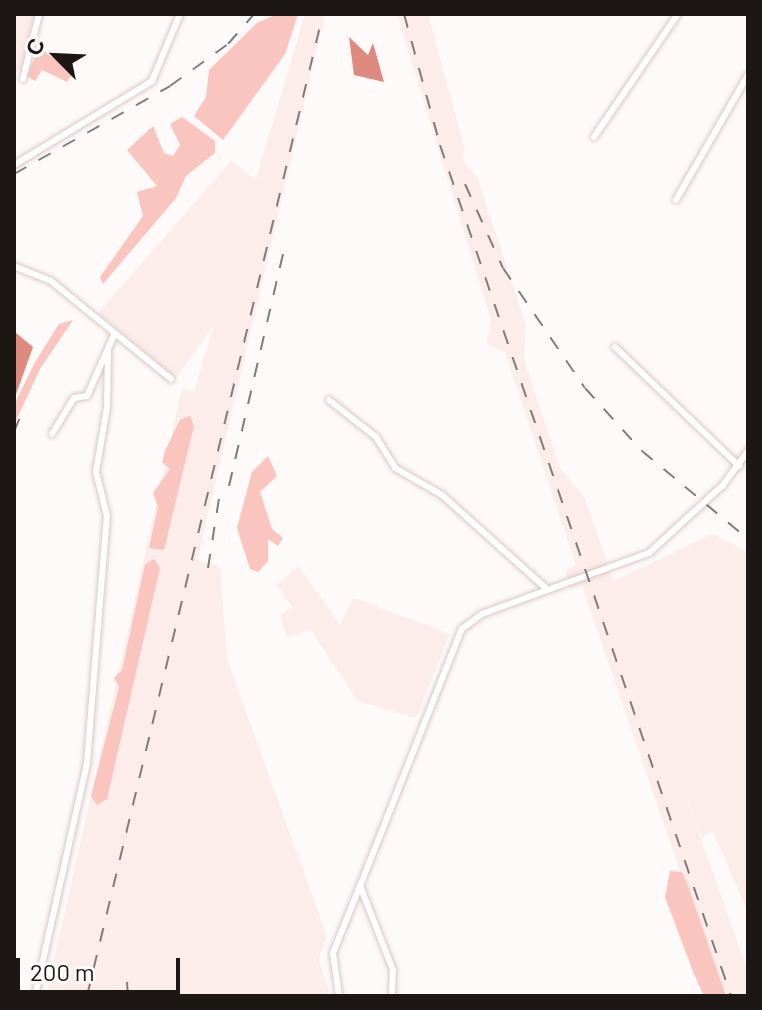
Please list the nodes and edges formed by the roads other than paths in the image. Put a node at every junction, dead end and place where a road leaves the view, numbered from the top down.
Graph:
1 (39, 14) edge
2 (180, 14) edge
3 (678, 14) edge
4 (748, 75) edge
5 (23, 79) dead end
6 (594, 137) dead end
7 (14, 165) edge
8 (676, 200) dead end
9 (14, 266) edge
10 (114, 335) junction
11 (615, 347) dead end
12 (108, 349) junction
13 (171, 379) dead end
14 (329, 400) dead end
15 (52, 434) dead end
16 (748, 451) edge
17 (739, 466) junction
18 (548, 590) junction
19 (360, 886) junction
20 (35, 996) edge
21 (339, 996) edge
22 (392, 996) edge

1 - 5 street
2 - 7 street
3 - 6 street
4 - 8 street
9 - 10 street
10 - 12 street
10 - 13 street
11 - 17 street
12 - 15 street
12 - 20 street
14 - 18 street
16 - 17 street
17 - 18 street
18 - 19 street
19 - 21 street
19 - 22 street

